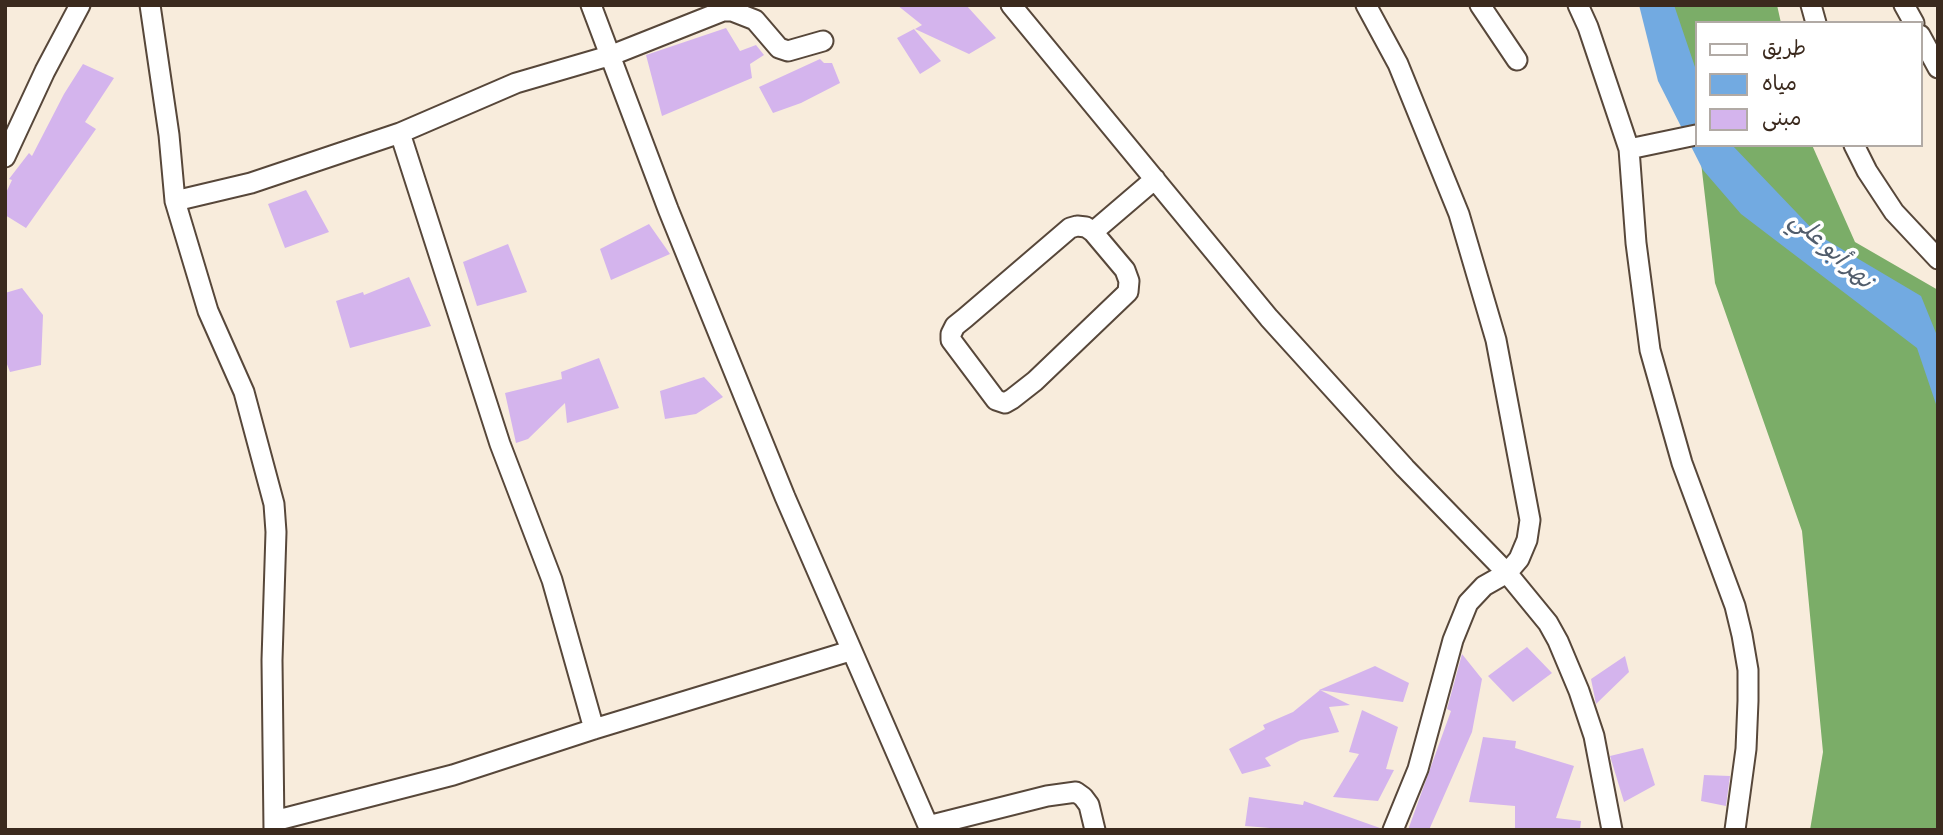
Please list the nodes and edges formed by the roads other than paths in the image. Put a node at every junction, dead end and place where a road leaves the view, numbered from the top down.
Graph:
1 (80, 5) edge
2 (150, 5) edge
3 (591, 5) edge
4 (1011, 5) edge
5 (1366, 5) edge
6 (1480, 5) edge
7 (1578, 5) edge
8 (1904, 5) edge
9 (1913, 21) edge
10 (1922, 39) edge
11 (823, 41) dead end
12 (612, 55) junction
13 (1517, 60) dead end
14 (1938, 68) edge
15 (400, 133) junction
16 (1694, 135) edge
17 (1855, 147) edge
18 (1629, 149) junction
19 (5, 157) edge
20 (1155, 179) junction
21 (176, 201) junction
22 (1093, 232) junction
23 (1938, 259) edge
24 (1507, 573) junction
25 (850, 652) junction
26 (594, 729) junction
27 (274, 825) edge
28 (929, 828) edge
29 (1095, 830) edge
30 (1392, 830) edge
31 (1612, 830) edge
32 (1735, 830) edge

1 - 19 street
2 - 21 street
3 - 12 street
4 - 20 street
5 - 24 street
6 - 13 street
7 - 18 street
8 - 9 street
10 - 14 street
11 - 12 street
12 - 15 street
12 - 25 street
15 - 21 street
15 - 26 street
16 - 18 street
17 - 23 street
18 - 32 street
20 - 22 street
20 - 24 street
21 - 27 street
22 - 22 street
24 - 30 street
24 - 31 street
25 - 26 street
25 - 28 street
26 - 27 street
28 - 29 street

